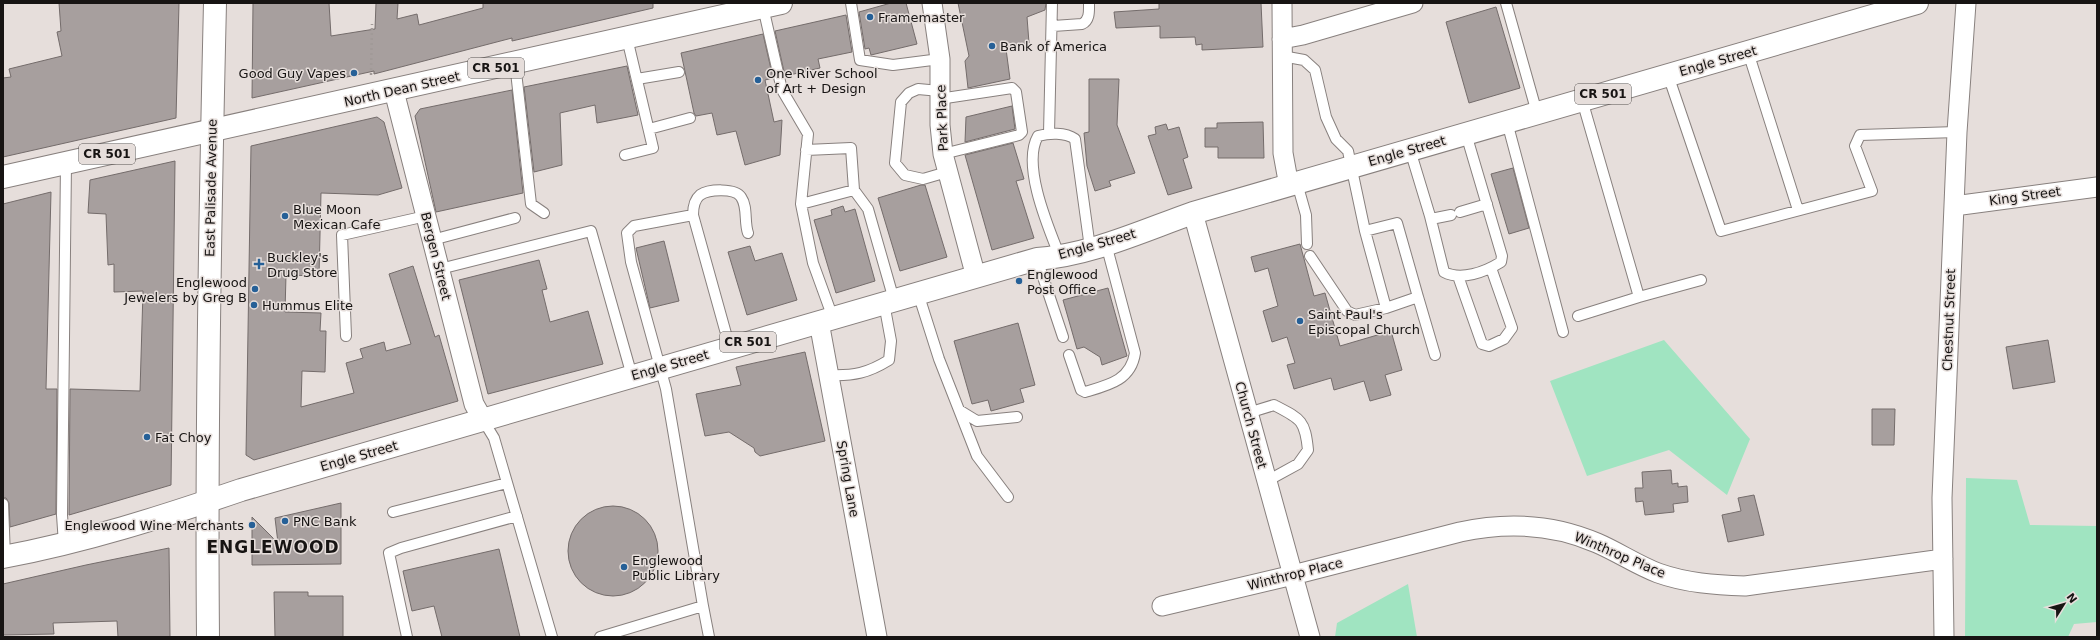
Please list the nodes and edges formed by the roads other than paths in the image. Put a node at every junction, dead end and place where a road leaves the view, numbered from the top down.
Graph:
1 (215, 3) edge
2 (851, 3) edge
3 (932, 3) edge
4 (1052, 3) edge
5 (1089, 3) edge
6 (1282, 3) edge
7 (1413, 3) edge
8 (1506, 3) edge
9 (1917, 3) edge
10 (1966, 3) edge
11 (772, 5) edge
12 (727, 9) edge
13 (1876, 9) edge
14 (1053, 26) junction
15 (627, 38) junction
16 (1282, 48) junction
17 (1748, 52) junction
18 (940, 58) junction
19 (515, 63) junction
20 (679, 72) dead end
21 (1668, 75) junction
22 (637, 79) junction
23 (394, 91) junction
24 (940, 95) junction
25 (1582, 100) junction
26 (1537, 114) junction
27 (690, 118) dead end
28 (1507, 122) junction
29 (649, 130) junction
30 (211, 132) junction
31 (1957, 132) junction
32 (1049, 133) junction
33 (1466, 134) junction
34 (806, 150) junction
35 (1410, 150) junction
36 (943, 154) junction
37 (625, 155) dead end
38 (66, 163) junction
39 (1351, 167) junction
40 (947, 172) junction
41 (3, 177) edge
42 (1293, 184) junction
43 (2097, 186) edge
44 (854, 190) junction
45 (801, 204) junction
46 (1487, 204) junction
47 (1954, 206) junction
48 (1798, 210) junction
49 (544, 213) dead end
50 (1193, 213) junction
51 (693, 215) junction
52 (426, 216) junction
53 (515, 218) dead end
54 (1431, 219) junction
55 (1365, 231) junction
56 (748, 233) dead end
57 (432, 240) junction
58 (1307, 244) dead end
59 (1098, 246) junction
60 (1310, 256) dead end
61 (1060, 257) junction
62 (1037, 258) junction
63 (1491, 268) junction
64 (440, 269) junction
65 (1458, 276) junction
66 (976, 277) junction
67 (1701, 280) dead end
68 (918, 293) junction
69 (1418, 297) junction
70 (1639, 297) junction
71 (889, 302) junction
72 (1386, 308) junction
73 (1578, 316) dead end
74 (826, 320) junction
75 (1563, 332) dead end
76 (346, 336) dead end
77 (1063, 337) dead end
78 (730, 348) junction
79 (1069, 355) dead end
80 (1435, 355) dead end
81 (660, 368) junction
82 (829, 375) junction
83 (632, 376) junction
84 (959, 410) junction
85 (1248, 413) junction
86 (1017, 417) dead end
87 (482, 420) junction
88 (1266, 481) junction
89 (507, 482) junction
90 (1008, 497) dead end
91 (207, 502) junction
92 (3, 504) edge
93 (393, 512) dead end
94 (517, 516) junction
95 (64, 544) junction
96 (4, 557) edge
97 (1943, 559) junction
98 (1292, 575) junction
99 (703, 606) junction
100 (1162, 606) dead end
101 (208, 637) edge
102 (407, 637) edge
103 (552, 637) edge
104 (600, 637) edge
105 (709, 637) edge
106 (877, 637) edge
107 (1310, 637) edge
108 (1944, 637) edge

1 - 30 main road, East Palisade Avenue
2 - 18 lane
3 - 18 street, Park Place
4 - 14 lane
5 - 14 lane
6 - 16 street
7 - 16 street
8 - 26 lane
9 - 13 main road, Engle Street / CR 501
10 - 31 street, Chestnut Street
11 - 12 main road, North Dean Street / CR 501
11 - 34 lane
12 - 15 main road, North Dean Street / CR 501
13 - 17 main road, Engle Street / CR 501
14 - 32 lane
15 - 19 main road, North Dean Street / CR 501
15 - 22 lane
16 - 39 lane
16 - 42 street
17 - 21 main road, Engle Street / CR 501
17 - 48 lane
18 - 24 street, Park Place
19 - 23 main road, North Dean Street / CR 501
19 - 49 lane
20 - 22 lane
21 - 25 main road, Engle Street / CR 501
21 - 48 lane
22 - 29 lane
23 - 30 main road, North Dean Street / CR 501
23 - 52 street, Bergen Street
24 - 36 street, Park Place
24 - 36 lane
24 - 40 lane
25 - 26 main road, Engle Street / CR 501
25 - 70 lane
26 - 28 main road, Engle Street / CR 501
27 - 29 lane
28 - 33 main road, Engle Street / CR 501
28 - 75 lane
29 - 37 lane
30 - 38 main road, CR 501
30 - 91 main road, East Palisade Avenue
31 - 47 street, Chestnut Street
31 - 48 lane
32 - 59 lane
32 - 61 lane
33 - 35 main road, Engle Street / CR 501
33 - 46 lane
34 - 44 lane
34 - 45 lane
35 - 39 main road, Engle Street / CR 501
35 - 54 lane
36 - 40 street, Park Place
38 - 41 main road, CR 501
38 - 95 lane
39 - 42 main road, Engle Street / CR 501
39 - 55 lane
40 - 66 street, Park Place
42 - 50 main road, Engle Street / CR 501
42 - 58 lane
43 - 47 street, King Street
44 - 45 lane
44 - 71 lane
45 - 74 lane
46 - 54 lane
46 - 63 lane
47 - 97 street, Chestnut Street
50 - 59 main road, Engle Street / CR 501
50 - 85 street, Church Street
51 - 56 lane
51 - 78 lane
51 - 81 lane
52 - 57 street, Bergen Street
52 - 76 lane
53 - 57 lane
54 - 65 lane
55 - 69 lane
55 - 72 lane
57 - 64 street, Bergen Street
59 - 61 main road, Engle Street / CR 501
59 - 79 lane
60 - 72 lane
61 - 62 main road, Engle Street / CR 501
62 - 66 main road, Engle Street / CR 501
62 - 77 lane
63 - 65 lane
63 - 65 lane
64 - 83 lane
64 - 87 street, Bergen Street
66 - 68 main road, Engle Street / CR 501
67 - 70 lane
68 - 71 main road, Engle Street / CR 501
68 - 84 lane
69 - 72 lane
69 - 80 lane
70 - 73 lane
71 - 74 main road, Engle Street / CR 501
71 - 82 lane
74 - 78 main road, Engle Street / CR 501
74 - 82 street, Spring Lane
78 - 81 main road, Engle Street / CR 501
81 - 83 main road, Engle Street / CR 501
81 - 99 lane
82 - 106 street, Spring Lane
83 - 87 main road, Engle Street / CR 501
84 - 86 lane
84 - 90 lane
85 - 88 street, Church Street
85 - 88 lane
87 - 89 lane
87 - 91 main road, Engle Street / CR 501
88 - 98 street, Church Street
89 - 93 lane
89 - 94 lane
91 - 95 main road, CR 501
91 - 101 main road, East Palisade Avenue
92 - 96 lane
94 - 102 lane
94 - 103 lane
95 - 96 main road, CR 501
97 - 98 street, Winthrop Place
97 - 108 street, Chestnut Street
98 - 100 street, Winthrop Place
98 - 107 street, Church Street
99 - 104 lane
99 - 105 lane

